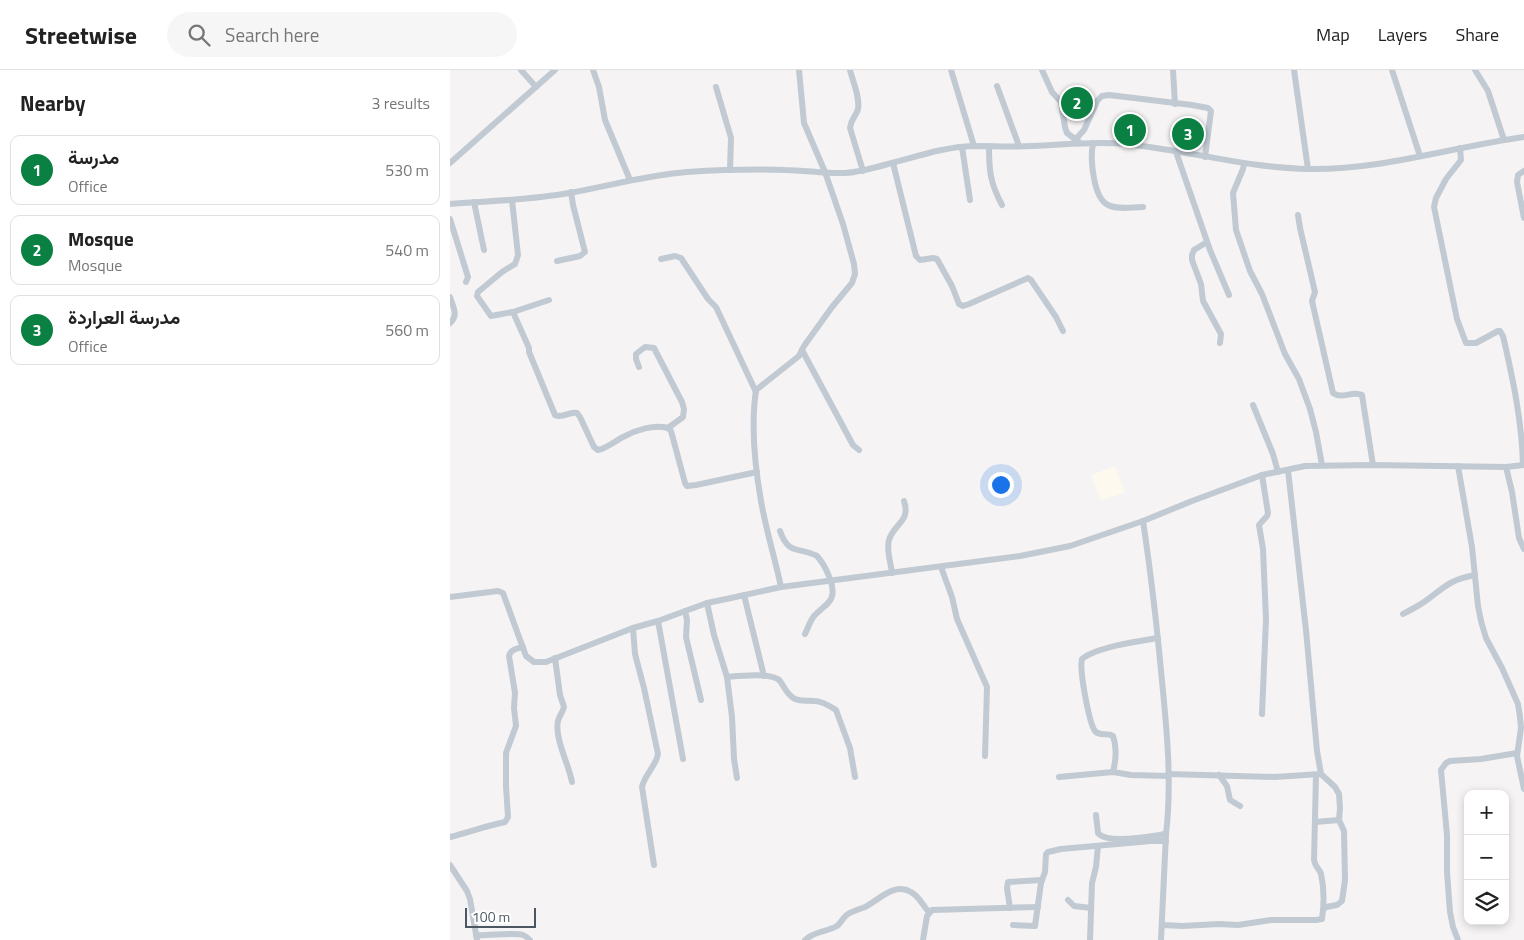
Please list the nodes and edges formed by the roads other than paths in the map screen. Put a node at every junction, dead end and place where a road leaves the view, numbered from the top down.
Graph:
1 (521, 70) edge
2 (555, 70) edge
3 (593, 70) edge
4 (799, 70) edge
5 (850, 70) edge
6 (951, 70) edge
7 (1042, 70) edge
8 (1172, 70) edge
9 (1294, 70) edge
10 (1392, 70) edge
11 (1475, 70) edge
12 (716, 86) dead end
13 (997, 86) dead end
14 (536, 88) junction
15 (1175, 104) junction
16 (1524, 137) edge
17 (1504, 140) junction
18 (1078, 142) junction
19 (1093, 143) junction
20 (974, 146) junction
21 (989, 146) junction
22 (1019, 146) junction
23 (962, 147) junction
24 (1460, 148) junction
25 (1176, 152) junction
26 (1420, 156) junction
27 (1205, 157) junction
28 (451, 160) edge
29 (894, 163) junction
30 (1244, 164) junction
31 (1308, 169) junction
32 (730, 170) junction
33 (863, 171) junction
34 (1524, 171) edge
35 (825, 172) junction
36 (630, 180) junction
37 (572, 192) junction
38 (512, 200) junction
39 (970, 200) dead end
40 (474, 202) junction
41 (450, 204) edge
42 (1002, 205) dead end
43 (1143, 207) dead end
44 (1298, 215) dead end
45 (1524, 218) edge
46 (450, 219) edge
47 (1207, 242) junction
48 (484, 250) dead end
49 (661, 259) dead end
50 (557, 261) dead end
51 (466, 282) dead end
52 (1229, 296) dead end
53 (450, 298) edge
54 (549, 300) dead end
55 (513, 312) junction
56 (450, 323) edge
57 (1063, 331) dead end
58 (1220, 343) dead end
59 (802, 350) junction
60 (639, 367) dead end
61 (756, 392) junction
62 (1253, 406) dead end
63 (668, 428) junction
64 (859, 450) dead end
65 (1322, 465) junction
66 (1373, 465) junction
67 (1524, 465) edge
68 (1458, 466) junction
69 (1506, 467) junction
70 (1288, 470) junction
71 (757, 472) junction
72 (1278, 472) junction
73 (1262, 475) junction
74 (904, 501) dead end
75 (1143, 521) junction
76 (780, 531) dead end
77 (1524, 549) edge
78 (941, 567) junction
79 (892, 573) junction
80 (1475, 576) junction
81 (831, 581) junction
82 (781, 587) junction
83 (744, 595) junction
84 (450, 597) edge
85 (706, 603) junction
86 (685, 611) junction
87 (1404, 614) dead end
88 (658, 621) junction
89 (633, 628) junction
90 (805, 634) dead end
91 (1158, 638) junction
92 (523, 647) junction
93 (555, 658) junction
94 (764, 676) junction
95 (727, 677) junction
96 (701, 700) dead end
97 (1262, 714) dead end
98 (1517, 753) junction
99 (985, 756) dead end
100 (683, 759) dead end
101 (1113, 772) junction
102 (1168, 775) junction
103 (1219, 775) junction
104 (1319, 775) junction
105 (855, 777) dead end
106 (1058, 777) dead end
107 (737, 778) dead end
108 (572, 782) dead end
109 (1524, 789) edge
110 (1240, 806) dead end
111 (1096, 815) dead end
112 (1338, 820) junction
113 (1316, 822) junction
114 (450, 837) edge
115 (1166, 838) junction
116 (1098, 846) junction
117 (450, 865) edge
118 (654, 865) dead end
119 (453, 876) edge
120 (1042, 880) junction
121 (1068, 900) dead end
122 (1038, 907) junction
123 (1010, 908) junction
124 (1091, 908) junction
125 (1324, 909) junction
126 (929, 912) junction
127 (1013, 925) dead end
128 (1162, 925) junction
129 (477, 938) edge
130 (530, 940) edge
131 (805, 940) edge
132 (923, 940) edge
133 (1090, 940) edge
134 (1161, 940) edge
135 (1458, 940) edge

1 - 14 street
2 - 14 street
3 - 36 street
4 - 35 street
5 - 33 street
6 - 20 street
7 - 18 street
8 - 15 street
9 - 31 street
10 - 26 street
11 - 17 street
12 - 32 street
13 - 22 street
14 - 28 street
15 - 18 street
15 - 27 street
16 - 17 street
17 - 24 street
18 - 19 street
18 - 22 street
19 - 25 street
19 - 43 street
20 - 21 street
20 - 23 street
21 - 22 street
21 - 42 street
23 - 29 street
23 - 39 street
24 - 26 street
24 - 67 street
25 - 27 street
25 - 47 street
26 - 31 street
27 - 30 street
29 - 33 street
29 - 57 street
30 - 31 street
30 - 65 street
32 - 35 street
32 - 36 street
33 - 35 street
34 - 45 street
35 - 59 street
36 - 37 street
37 - 38 street
37 - 50 street
38 - 40 street
38 - 55 street
40 - 41 street
40 - 48 street
44 - 66 street
46 - 51 street
47 - 52 street
47 - 58 street
49 - 61 street
53 - 56 street
54 - 55 street
55 - 63 street
59 - 61 street
59 - 64 street
60 - 63 street
61 - 71 street
62 - 72 street
63 - 71 street
65 - 66 street
65 - 70 street
66 - 68 street
67 - 69 street
68 - 69 street
68 - 80 street
69 - 77 street
70 - 72 street
70 - 104 street
71 - 82 street
72 - 73 street
73 - 75 street
73 - 97 street
74 - 79 street
75 - 78 street
75 - 91 street
76 - 81 street
78 - 79 street
78 - 99 street
79 - 81 street
80 - 87 street
80 - 98 street
81 - 82 street
81 - 90 street
82 - 83 street
83 - 85 street
83 - 94 street
84 - 92 street
85 - 86 street
85 - 95 street
86 - 88 street
86 - 96 street
88 - 89 street
88 - 100 street
89 - 93 street
89 - 118 street
91 - 101 street
91 - 102 street
92 - 93 street
92 - 114 street
93 - 108 street
94 - 95 street
94 - 105 street
95 - 107 street
98 - 109 street
98 - 135 street
101 - 102 street
101 - 106 street
102 - 103 street
102 - 115 street
103 - 104 street
103 - 110 street
104 - 112 street
104 - 113 street
111 - 115 street
112 - 113 street
112 - 125 street
113 - 125 street
115 - 116 street
115 - 128 street
116 - 120 street
116 - 124 street
117 - 119 street
119 - 129 street
120 - 122 street
120 - 123 street
121 - 124 street
122 - 123 street
122 - 127 street
123 - 126 street
124 - 133 street
125 - 128 street
126 - 131 street
126 - 132 street
128 - 134 street
129 - 130 street

